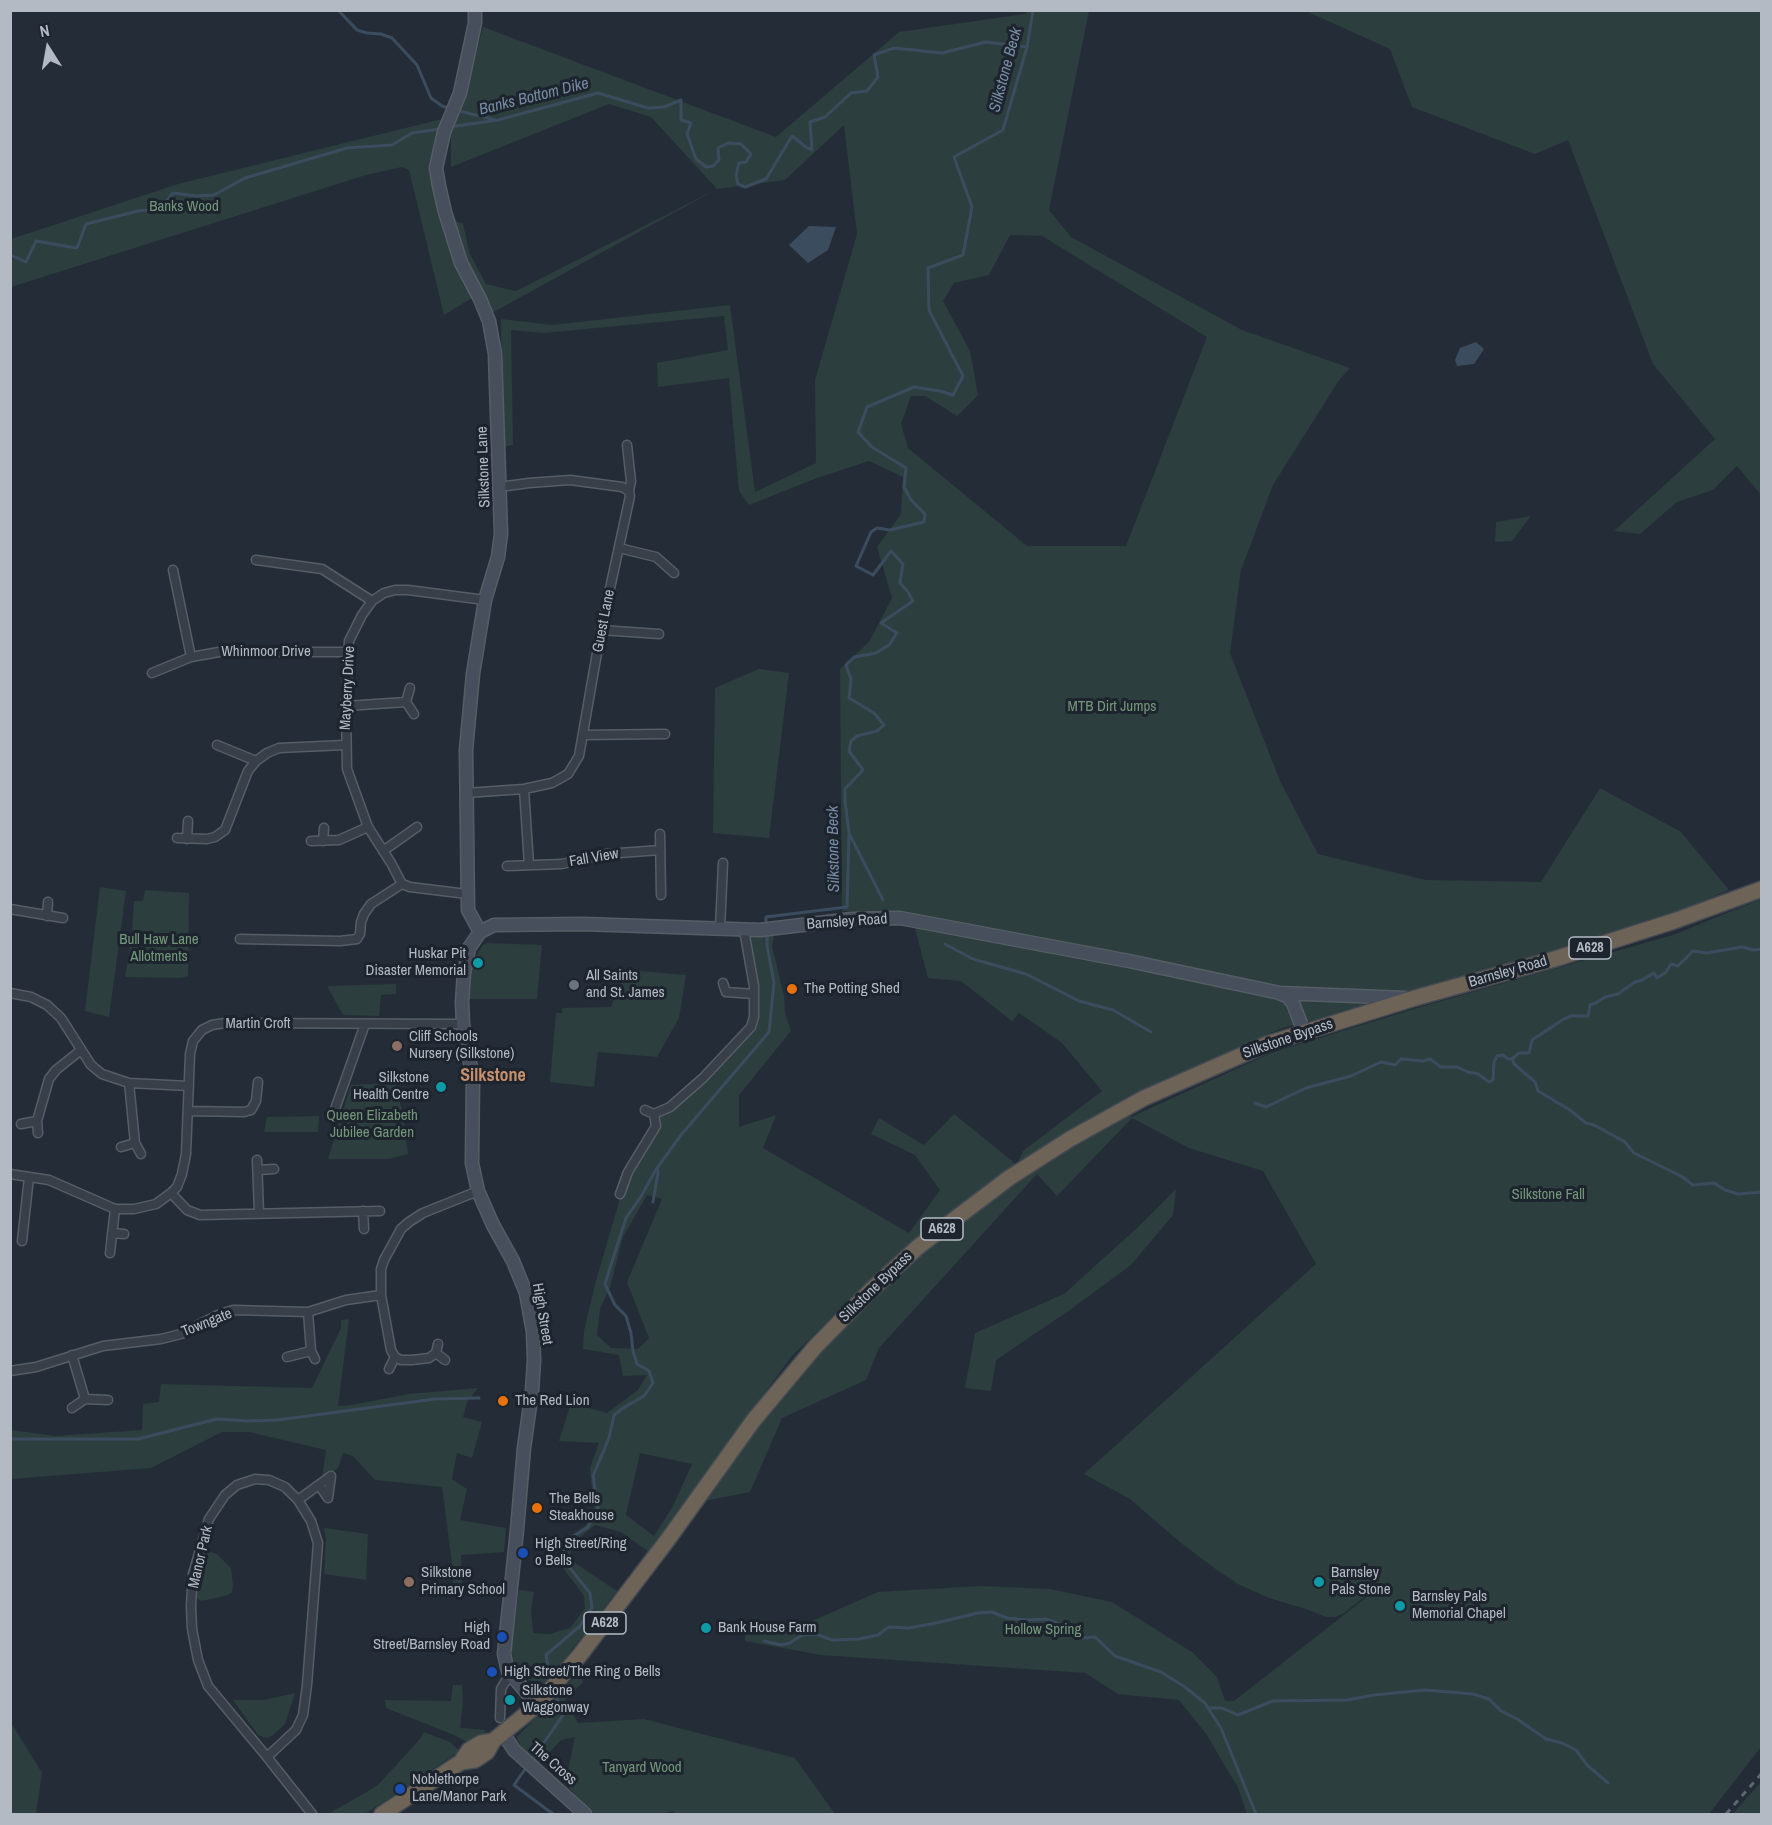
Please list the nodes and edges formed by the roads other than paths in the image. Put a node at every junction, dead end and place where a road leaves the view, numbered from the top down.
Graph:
1 (475, 10) edge
2 (616, 456) dead end
3 (499, 487) junction
4 (628, 491) junction
5 (619, 548) junction
6 (671, 556) dead end
7 (664, 565) junction
8 (173, 570) dead end
9 (264, 572) dead end
10 (674, 573) dead end
11 (187, 576) dead end
12 (175, 579) junction
13 (485, 600) junction
14 (372, 601) junction
15 (649, 623) dead end
16 (601, 630) junction
17 (647, 633) junction
18 (659, 634) dead end
19 (348, 652) junction
20 (191, 657) junction
21 (152, 673) dead end
22 (410, 688) dead end
23 (406, 702) junction
24 (346, 706) junction
25 (414, 714) dead end
26 (652, 723) dead end
27 (652, 734) junction
28 (665, 734) dead end
29 (583, 735) junction
30 (217, 745) dead end
31 (345, 745) junction
32 (256, 761) junction
33 (524, 789) junction
34 (466, 793) junction
35 (188, 821) dead end
36 (368, 827) junction
37 (417, 827) dead end
38 (324, 828) dead end
39 (660, 834) dead end
40 (177, 838) dead end
41 (187, 838) junction
42 (311, 841) dead end
43 (323, 841) junction
44 (660, 850) junction
45 (383, 851) junction
46 (723, 863) dead end
47 (528, 865) junction
48 (507, 866) dead end
49 (402, 884) junction
50 (1761, 889) edge
51 (467, 894) junction
52 (662, 895) dead end
53 (48, 902) dead end
54 (12, 910) edge
55 (47, 916) junction
56 (63, 918) dead end
57 (10, 920) edge
58 (720, 929) junction
59 (744, 930) junction
60 (480, 932) junction
61 (240, 939) dead end
62 (725, 992) dead end
63 (10, 993) edge
64 (1280, 993) junction
65 (754, 994) junction
66 (1415, 998) junction
67 (365, 1023) junction
68 (463, 1024) junction
69 (1304, 1032) junction
70 (81, 1050) junction
71 (258, 1082) dead end
72 (129, 1083) junction
73 (189, 1086) junction
74 (328, 1098) dead end
75 (338, 1100) junction
76 (645, 1110) dead end
77 (188, 1112) junction
78 (334, 1112) dead end
79 (654, 1114) junction
80 (37, 1121) junction
81 (21, 1124) dead end
82 (38, 1133) dead end
83 (135, 1143) junction
84 (121, 1148) dead end
85 (141, 1154) dead end
86 (257, 1160) dead end
87 (274, 1169) dead end
88 (258, 1170) junction
89 (10, 1174) edge
90 (29, 1177) junction
91 (478, 1191) junction
92 (171, 1193) junction
93 (620, 1194) dead end
94 (115, 1209) junction
95 (363, 1211) junction
96 (380, 1211) dead end
97 (259, 1213) junction
98 (24, 1221) junction
99 (35, 1223) dead end
100 (364, 1229) dead end
101 (112, 1233) junction
102 (124, 1234) dead end
103 (22, 1241) dead end
104 (110, 1253) dead end
105 (381, 1295) junction
106 (308, 1312) junction
107 (72, 1355) junction
108 (395, 1357) junction
109 (287, 1358) dead end
110 (445, 1360) dead end
111 (388, 1369) dead end
112 (10, 1371) edge
113 (85, 1399) junction
114 (108, 1400) dead end
115 (72, 1408) dead end
116 (319, 1485) dead end
117 (298, 1500) junction
118 (512, 1677) junction
119 (537, 1705) junction
120 (500, 1722) junction
121 (267, 1756) junction
122 (312, 1815) edge
123 (382, 1815) edge
124 (585, 1815) edge

1 - 3 street, Silkstone Lane
2 - 4 street, Guest Lane
3 - 4 street
3 - 13 street, Silkstone Lane
4 - 5 street, Guest Lane
5 - 7 street
5 - 16 street, Guest Lane
6 - 7 street
7 - 10 street
8 - 12 street
9 - 14 street
11 - 12 street
12 - 20 street
13 - 14 street
13 - 34 street, Silkstone Lane
14 - 19 street, Mayberry Drive
15 - 17 street
16 - 17 street
16 - 29 street, Guest Lane
17 - 18 street
19 - 20 street, Whinmoor Drive
19 - 24 street, Mayberry Drive
20 - 21 street, Whinmoor Drive
22 - 23 street
23 - 24 street
23 - 25 street
24 - 31 street, Mayberry Drive
26 - 27 street
27 - 28 street
27 - 29 street
29 - 33 street, Guest Lane
30 - 32 street
31 - 32 street
31 - 36 street, Mayberry Drive
32 - 41 street
33 - 34 street, Guest Lane
33 - 47 street
34 - 51 street, Silkstone Lane
35 - 41 street
36 - 43 street
36 - 45 street, Mayberry Drive
37 - 45 street
38 - 43 street
39 - 44 street
40 - 41 street
42 - 43 street
44 - 47 street, Fall View
44 - 52 street
45 - 49 street, Mayberry Drive
46 - 58 street
47 - 48 street, Fall View
49 - 51 street
49 - 61 street
50 - 66 highway, Barnsley Road / A628
51 - 60 street, Silkstone Lane
53 - 55 street
54 - 55 street
54 - 57 street
55 - 56 street
58 - 59 street, Barnsley Road
58 - 60 street, Barnsley Road
59 - 64 street, Barnsley Road
59 - 65 street
60 - 68 street, High Street
62 - 65 street
63 - 70 street
64 - 66 street, Barnsley Road
64 - 69 street
65 - 79 street
66 - 69 highway, Silkstone Bypass / A628
67 - 68 street, Martin Croft
67 - 73 street, Martin Croft
67 - 75 street
68 - 91 street, High Street
69 - 119 highway, Silkstone Bypass / A628
70 - 72 street
70 - 80 street
71 - 77 street
72 - 73 street
72 - 83 street
73 - 77 street, Martin Croft
74 - 75 street
75 - 78 street
76 - 79 street
77 - 92 street, Martin Croft
79 - 93 street
80 - 81 street
80 - 82 street
83 - 84 street
83 - 85 street
86 - 88 street
87 - 88 street
88 - 97 street
89 - 90 street
90 - 94 street
90 - 98 street
91 - 105 street
91 - 118 street, High Street
92 - 94 street
92 - 97 street
94 - 101 street
95 - 96 street
95 - 97 street
95 - 100 street
98 - 99 street
98 - 103 street
101 - 102 street
101 - 104 street
105 - 106 street, Towngate
105 - 108 street
106 - 107 street, Towngate
106 - 109 street
107 - 112 street, Towngate
107 - 113 street
108 - 110 street
108 - 111 street
113 - 114 street
113 - 115 street
116 - 117 street
117 - 121 street, Manor Park
117 - 121 street, Manor Park
118 - 119 street, High Street
118 - 120 street
119 - 120 highway, Silkstone Bypass / A628
120 - 123 highway, A628
120 - 124 street, The Cross
121 - 122 street, Manor Park

